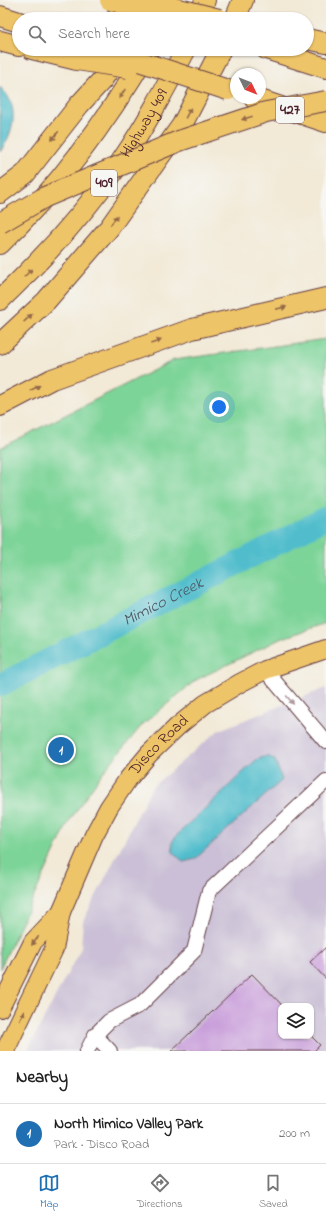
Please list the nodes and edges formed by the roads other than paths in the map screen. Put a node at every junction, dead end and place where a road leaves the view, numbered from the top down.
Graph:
1 (110, 0) edge
2 (127, 0) edge
3 (144, 0) edge
4 (168, 0) edge
5 (175, 0) edge
6 (206, 0) edge
7 (124, 12) edge
8 (140, 12) edge
9 (149, 12) edge
10 (164, 12) edge
11 (169, 12) edge
12 (191, 12) edge
13 (202, 12) edge
14 (0, 16) edge
15 (12, 20) edge
16 (314, 40) edge
17 (0, 42) edge
18 (326, 43) edge
19 (12, 45) edge
20 (60, 56) edge
21 (104, 56) edge
22 (118, 56) edge
23 (123, 56) edge
24 (145, 56) edge
25 (182, 56) edge
26 (217, 56) edge
27 (288, 56) edge
28 (326, 68) edge
29 (191, 78) junction
30 (230, 90) edge
31 (326, 101) edge
32 (266, 102) edge
33 (79, 105) junction
34 (326, 122) edge
35 (0, 193) edge
36 (0, 223) edge
37 (0, 244) edge
38 (326, 298) edge
39 (0, 300) edge
40 (0, 344) edge
41 (0, 406) edge
42 (326, 649) edge
43 (265, 670) junction
44 (326, 742) edge
45 (326, 781) edge
46 (61, 912) junction
47 (0, 1008) edge
48 (94, 1035) junction
49 (5, 1051) edge
50 (87, 1051) edge
51 (110, 1051) edge

1 - 9 highway, bridge
2 - 7 highway
3 - 8 highway
3 - 12 highway, bridge
4 - 10 highway
5 - 11 highway
6 - 13 highway
14 - 15 highway
16 - 18 highway
17 - 19 highway
20 - 29 highway, bridge
21 - 33 highway
22 - 33 highway
23 - 29 highway, bridge
24 -> 37 highway, Highway 409 / 409
39 -> 25 highway, Highway 409 / 409
40 -> 26 highway
27 - 28 highway
29 - 30 highway, bridge
31 -> 36 highway, bridge
32 - 34 highway, 427
33 -> 35 highway
41 -> 38 highway
42 - 43 main road, Disco Road
43 -> 44 lane
43 - 46 main road, Disco Road
45 - 48 lane
46 -> 47 main road, Disco Road
49 -> 46 main road, Disco Road
48 - 50 lane
48 - 51 lane

